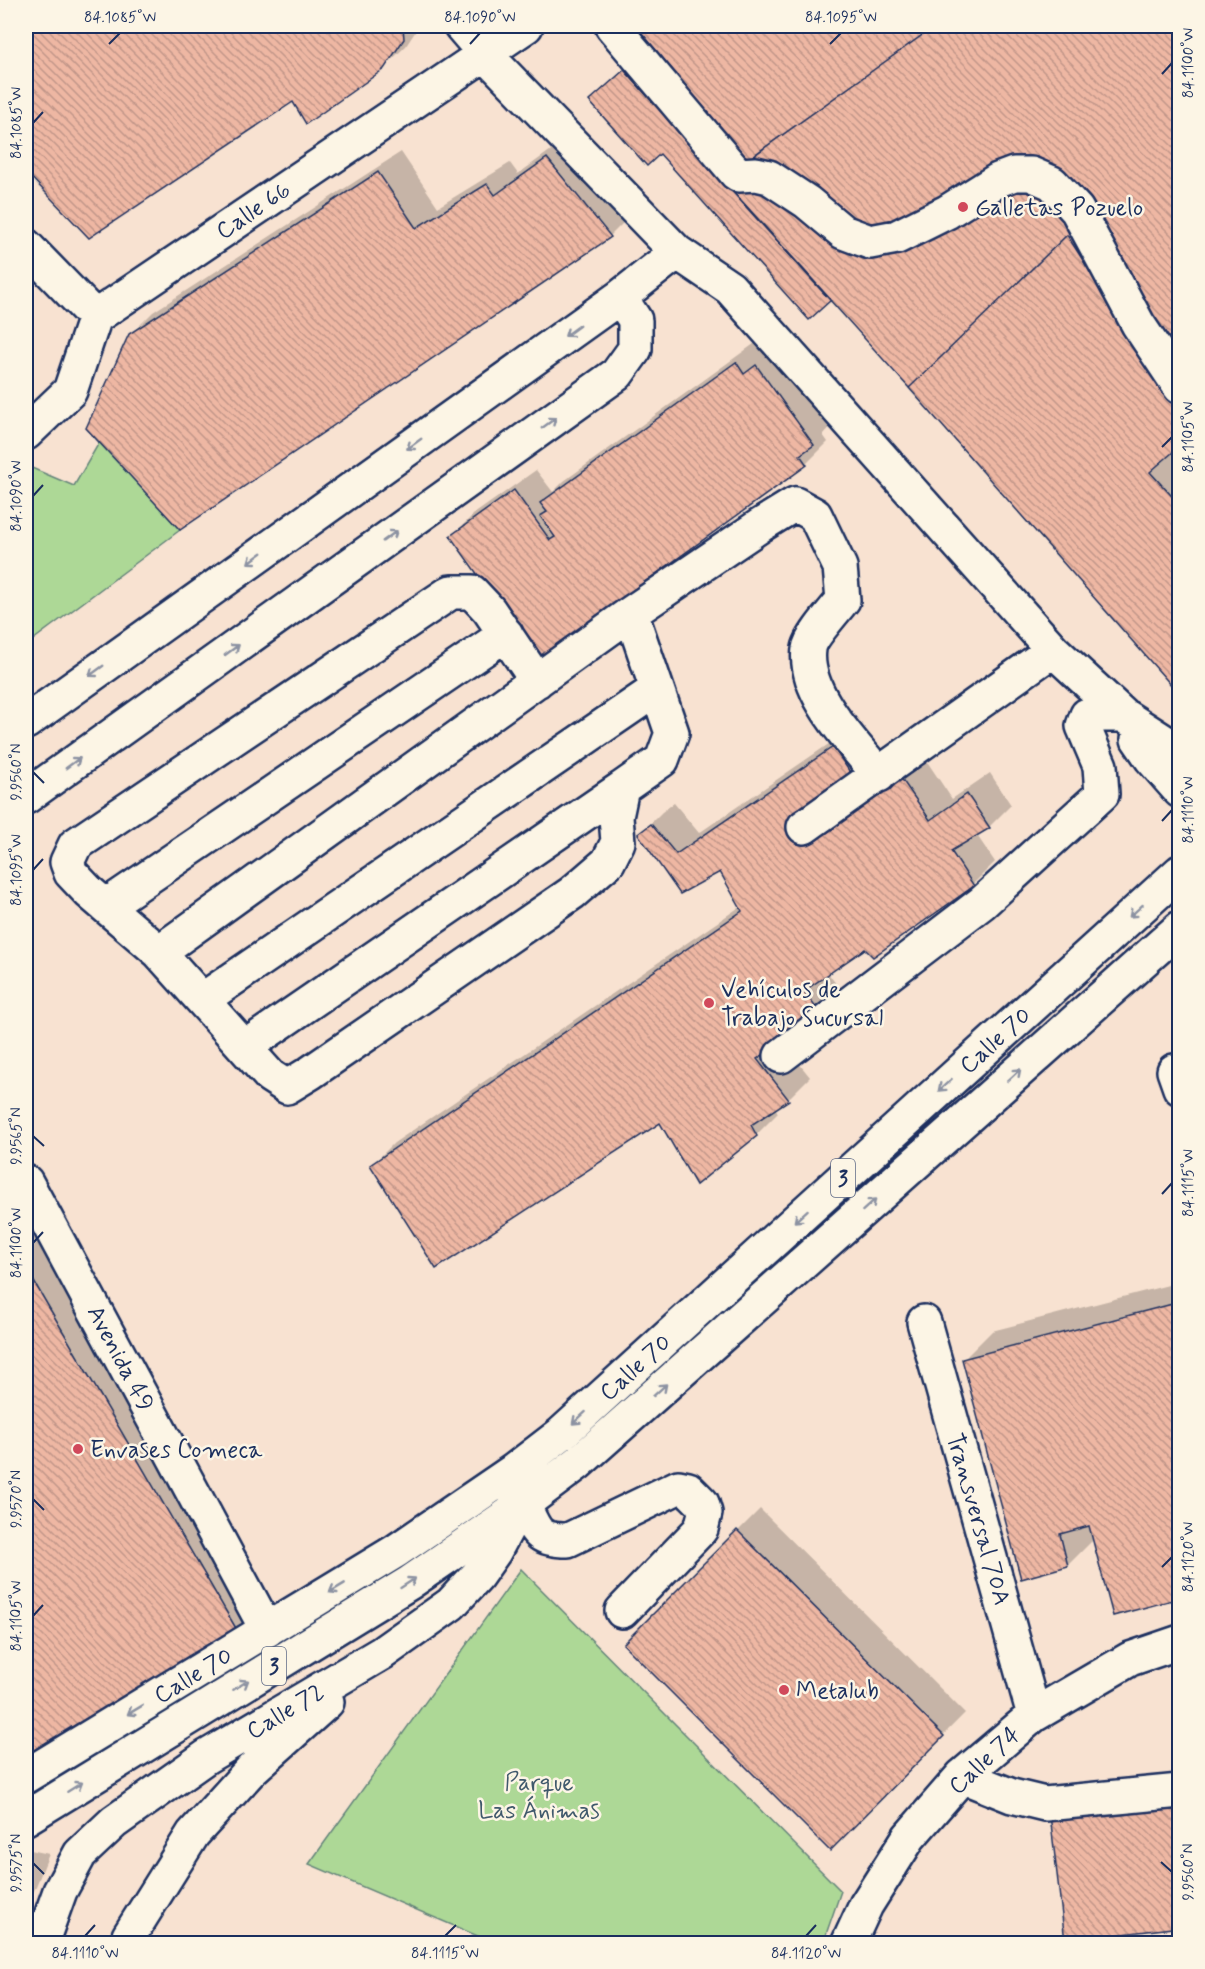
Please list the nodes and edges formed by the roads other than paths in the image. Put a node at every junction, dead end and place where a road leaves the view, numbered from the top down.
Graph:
1 (461, 26) edge
2 (526, 26) edge
3 (612, 26) edge
4 (485, 54) junction
5 (26, 246) edge
6 (677, 252) junction
7 (620, 297) junction
8 (95, 317) junction
9 (1179, 387) edge
10 (26, 433) edge
11 (631, 613) junction
12 (506, 634) junction
13 (1053, 650) junction
14 (537, 681) junction
15 (657, 689) junction
16 (1123, 715) junction
17 (26, 722) edge
18 (1179, 757) edge
19 (879, 774) junction
20 (622, 788) junction
21 (1179, 791) edge
22 (26, 797) edge
23 (804, 827) dead end
24 (1179, 872) edge
25 (106, 906) junction
26 (1179, 928) edge
27 (159, 952) junction
28 (201, 1000) junction
29 (245, 1047) junction
30 (781, 1056) dead end
31 (26, 1182) edge
32 (924, 1322) dead end
33 (502, 1479) junction
34 (521, 1506) junction
35 (622, 1611) dead end
36 (267, 1630) junction
37 (1179, 1642) edge
38 (382, 1653) junction
39 (1034, 1715) junction
40 (26, 1776) edge
41 (962, 1776) junction
42 (1179, 1791) edge
43 (26, 1818) edge
44 (41, 1944) edge
45 (127, 1944) edge
46 (848, 1944) edge

1 - 4 main road
2 - 4 main road, Calle 66
3 - 9 main road
4 - 6 main road
4 - 8 main road, Calle 66
5 - 8 main road
6 - 7 main road
6 - 13 main road
7 -> 17 main road
22 -> 7 main road
8 - 10 main road
11 - 14 main road
11 - 15 main road
11 - 19 main road
12 - 14 main road
12 - 25 main road
12 - 25 main road
13 - 16 main road
13 - 19 main road
14 - 27 main road
15 - 20 main road
15 - 28 main road
16 - 18 main road
16 - 21 main road
16 - 30 main road
19 - 23 main road
20 - 29 main road
20 - 29 main road
24 -> 33 main road, Calle 70 / 3
25 - 27 main road
34 -> 26 main road, Calle 70 / 3
27 - 28 main road
28 - 29 main road
31 - 36 main road, Avenida 49
32 - 39 main road, Transversal 70A
33 - 34 main road
33 -> 36 main road, Calle 70 / 3
34 - 35 main road
34 - 38 main road, Calle 72
43 -> 34 main road, Calle 70 / 3
36 -> 40 main road, Calle 70 / 3
37 - 39 main road, Calle 74
38 - 44 main road, Calle 72
38 - 45 main road
39 - 41 main road, Calle 74
41 - 42 main road
41 - 46 main road, Calle 74

